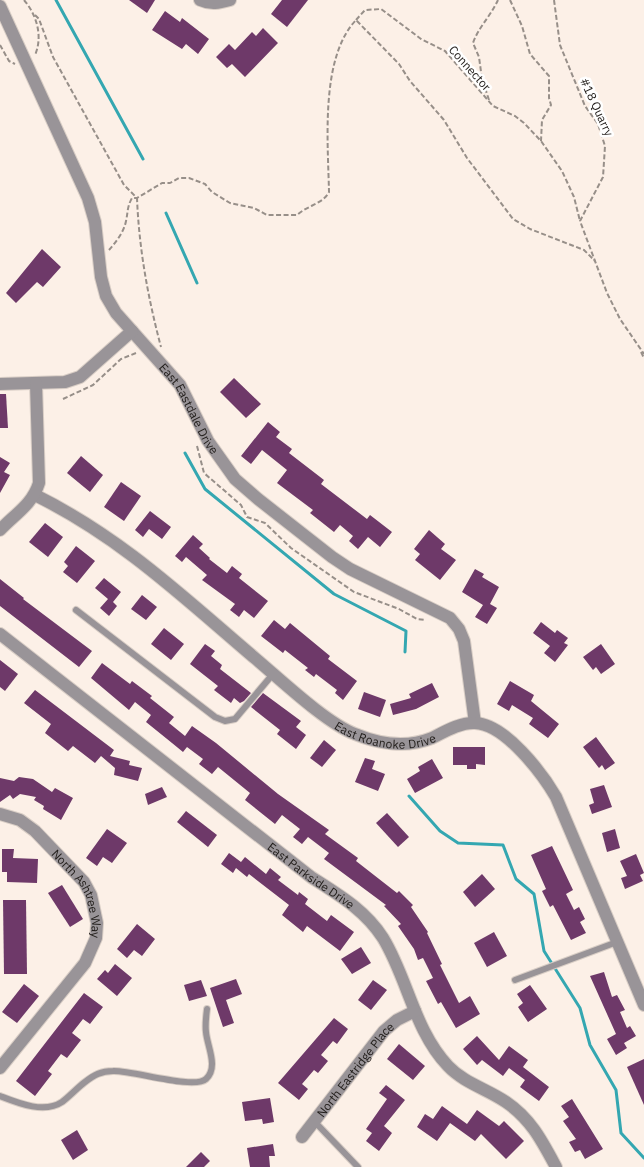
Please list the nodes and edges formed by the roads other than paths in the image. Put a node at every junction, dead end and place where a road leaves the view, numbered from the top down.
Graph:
1 (200, 0) edge
2 (230, 0) edge
3 (0, 6) edge
4 (132, 332) junction
5 (36, 383) junction
6 (0, 384) edge
7 (35, 495) junction
8 (0, 530) edge
9 (76, 610) dead end
10 (0, 634) edge
11 (273, 674) junction
12 (475, 723) junction
13 (0, 814) edge
14 (618, 942) junction
15 (515, 980) dead end
16 (644, 1005) edge
17 (206, 1009) dead end
18 (416, 1011) junction
19 (1, 1062) edge
20 (0, 1096) edge
21 (314, 1121) junction
22 (302, 1137) dead end
23 (358, 1167) edge
24 (556, 1167) edge

1 - 2 street
3 - 4 street, East Eastdale Drive
4 - 5 street
4 - 12 street, East Eastdale Drive
5 - 6 street
5 - 7 street
7 - 8 street
7 - 11 street, East Roanoke Drive
9 - 11 lane
10 - 18 street, East Parkside Drive
11 - 12 street, East Roanoke Drive
12 - 14 street
13 - 19 street, North Ashtree Way
14 - 15 lane
14 - 16 street
17 - 20 lane
18 - 21 street, North Eastridge Place
18 - 24 street, East Parkside Drive
21 - 22 street, North Eastridge Place
21 - 23 lane

